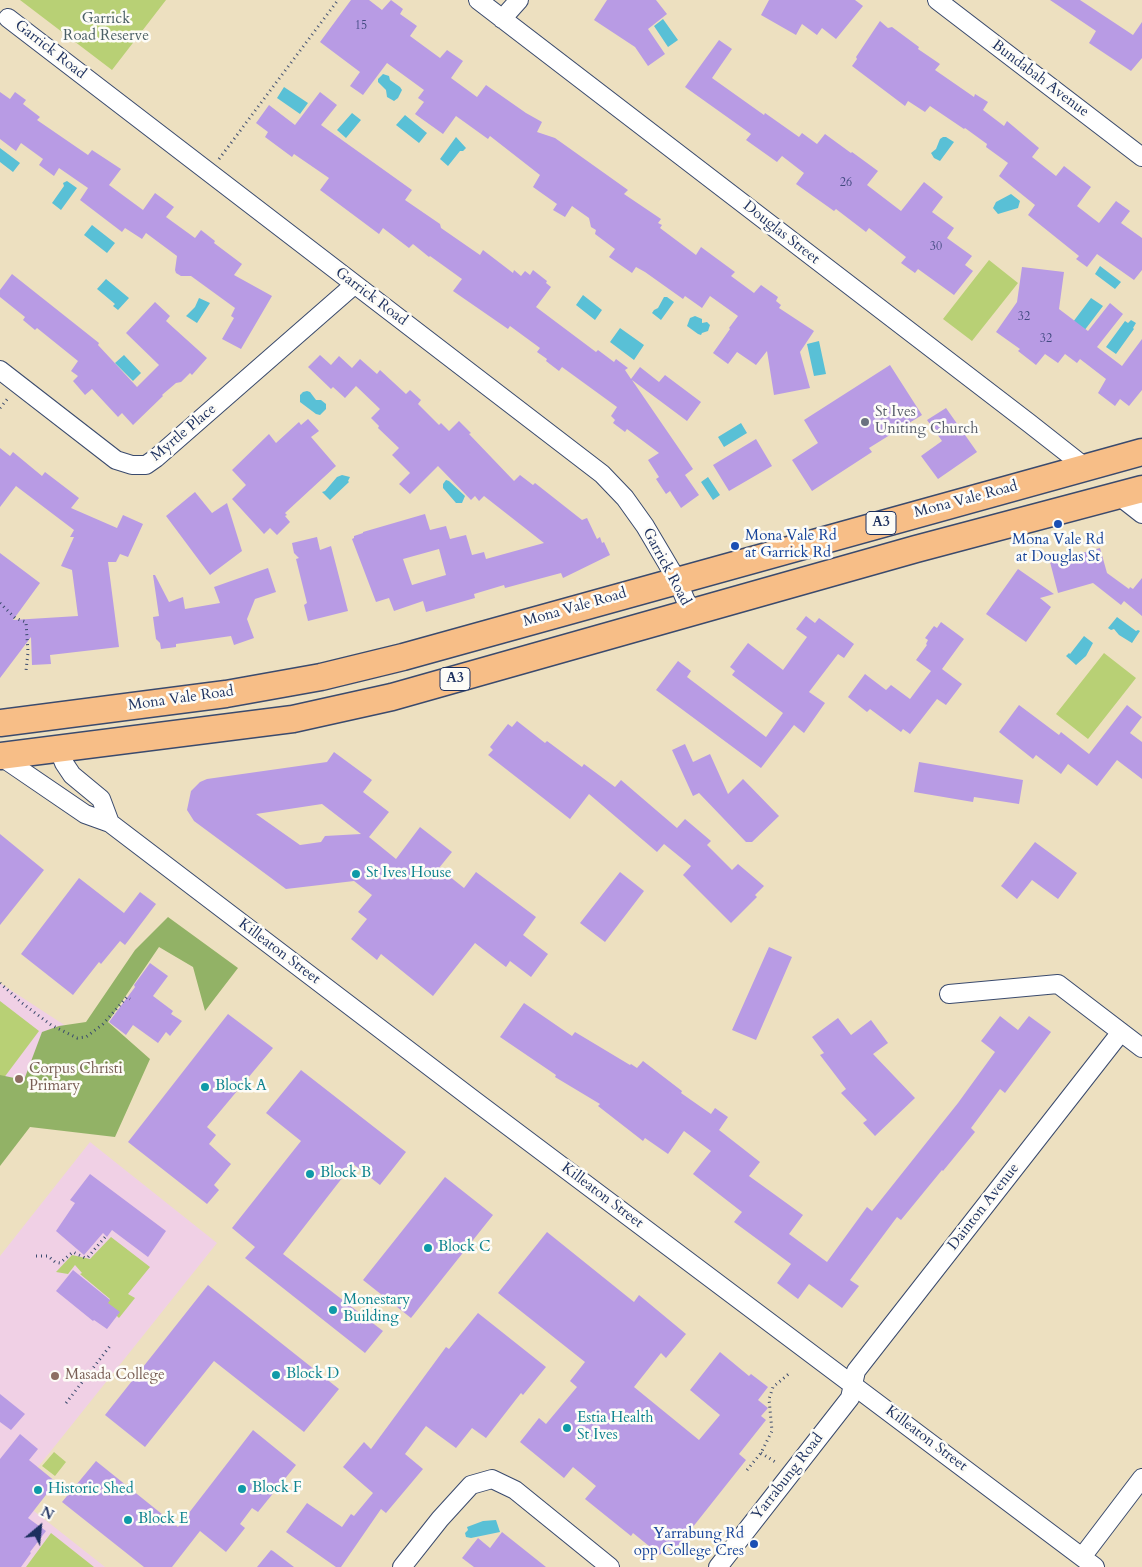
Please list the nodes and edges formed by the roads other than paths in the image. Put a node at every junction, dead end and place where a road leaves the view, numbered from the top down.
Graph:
1 (478, 0) edge
2 (519, 0) edge
3 (937, 0) edge
4 (8, 18) dead end
5 (502, 19) junction
6 (1142, 157) edge
7 (354, 285) junction
8 (0, 370) edge
9 (1142, 452) edge
10 (1084, 467) junction
11 (1130, 493) edge
12 (1142, 514) edge
13 (676, 580) junction
14 (690, 612) junction
15 (0, 723) edge
16 (58, 748) junction
17 (0, 756) edge
18 (110, 823) junction
19 (949, 994) dead end
20 (1121, 1032) junction
21 (1142, 1048) edge
22 (853, 1385) junction
23 (1142, 1478) edge
24 (1089, 1562) edge
25 (402, 1567) edge
26 (610, 1567) edge
27 (718, 1567) edge

1 - 5 street, Douglas Street
2 - 5 street
3 - 6 street, Bundabah Avenue
4 - 7 street, Garrick Road
5 - 10 street, Douglas Street
7 - 8 street, Myrtle Place
7 - 13 street, Garrick Road
9 - 10 highway, Mona Vale Road / A3
10 - 13 highway, Mona Vale Road / A3
11 - 12 street
11 - 14 highway, A3
13 - 14 street, Garrick Road
13 - 15 highway, Mona Vale Road / A3
14 - 16 highway, A3
16 - 17 highway, A3
16 - 18 street
17 - 18 street, Killeaton Street
18 - 22 street, Killeaton Street
19 - 20 street
20 - 21 street
20 - 22 street, Dainton Avenue
22 - 24 street, Killeaton Street
22 - 27 street, Yarrabung Road
23 - 24 street
25 - 26 street

